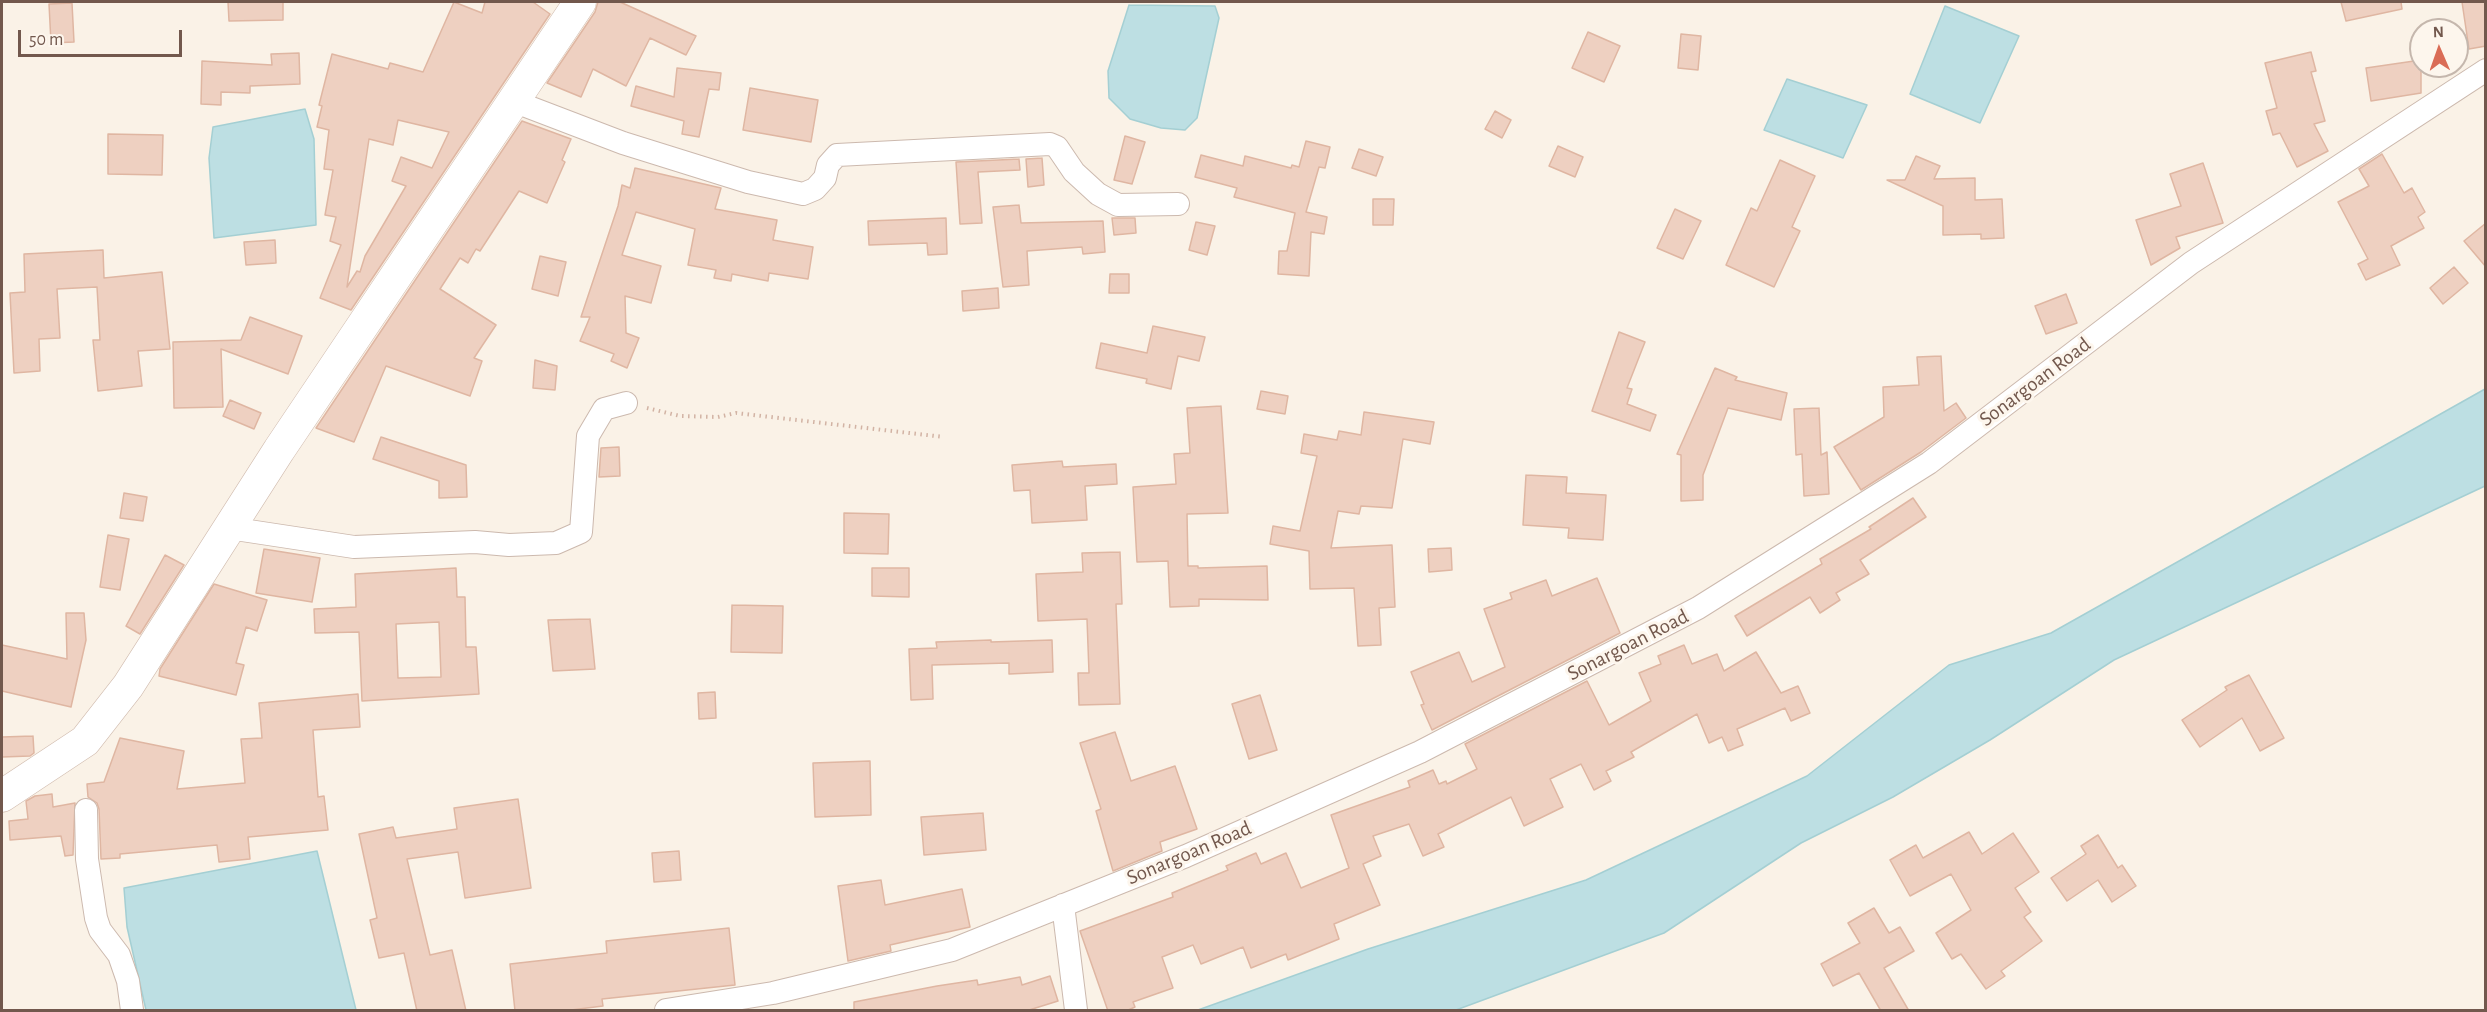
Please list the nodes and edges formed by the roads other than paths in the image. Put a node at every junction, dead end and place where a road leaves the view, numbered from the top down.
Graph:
1 (580, 2) edge
2 (2486, 70) edge
3 (513, 101) junction
4 (1178, 204) dead end
5 (626, 403) road end
6 (229, 528) junction
7 (2, 796) edge
8 (86, 810) dead end
9 (1063, 906) junction
10 (132, 1011) edge
11 (666, 1011) edge
12 (1076, 1011) edge

1 - 3 main road
2 - 9 street, Sonargoan Road
3 - 4 street
3 - 6 main road
5 - 6 street
6 - 7 main road
8 - 10 street
9 - 11 street, Sonargoan Road
9 - 12 street

